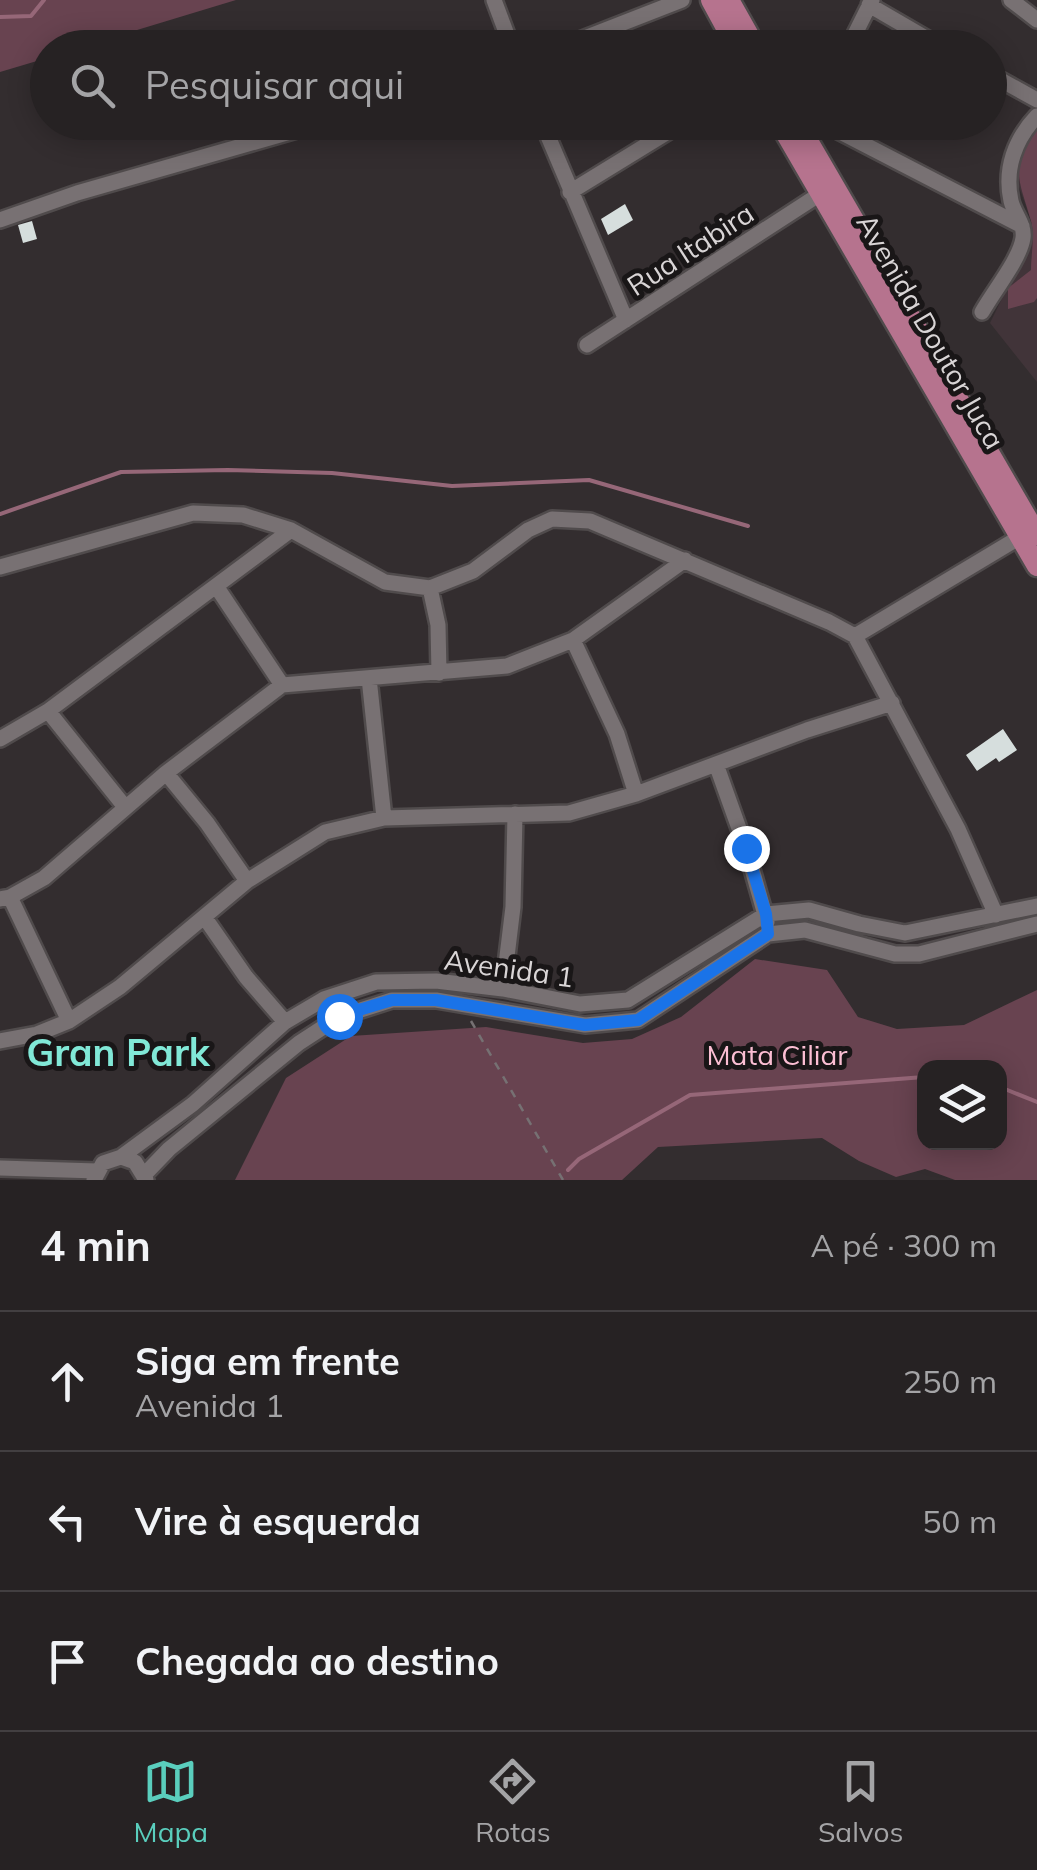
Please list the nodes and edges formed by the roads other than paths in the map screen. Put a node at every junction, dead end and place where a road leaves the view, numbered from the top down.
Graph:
1 (494, 0) edge
2 (682, 0) edge
3 (711, 0) edge
4 (729, 0) edge
5 (1010, 0) edge
6 (870, 3) edge
7 (1037, 20) edge
8 (505, 30) edge
9 (605, 30) edge
10 (727, 30) edge
11 (746, 30) edge
12 (857, 30) edge
13 (914, 30) edge
14 (1007, 83) edge
15 (1037, 100) edge
16 (1037, 116) edge
17 (262, 140) edge
18 (549, 140) edge
19 (655, 140) edge
20 (804, 140) edge
21 (808, 140) edge
22 (832, 140) edge
23 (570, 192) junction
24 (820, 194) junction
25 (0, 220) edge
26 (1022, 226) junction
27 (982, 312) dead end
28 (626, 320) junction
29 (587, 346) dead end
30 (1005, 480) junction
31 (1037, 514) edge
32 (290, 530) junction
33 (1028, 536) edge
34 (685, 560) junction
35 (1037, 566) edge
36 (0, 567) edge
37 (216, 586) junction
38 (430, 588) junction
39 (855, 636) junction
40 (573, 640) junction
41 (439, 673) junction
42 (369, 678) junction
43 (282, 685) junction
44 (892, 703) junction
45 (48, 712) junction
46 (0, 739) edge
47 (716, 764) junction
48 (166, 774) junction
49 (636, 794) junction
50 (125, 807) junction
51 (515, 814) junction
52 (384, 818) junction
53 (247, 881) junction
54 (5, 898) edge
55 (1037, 906) edge
56 (766, 914) junction
57 (996, 916) junction
58 (206, 918) junction
59 (1037, 924) edge
60 (768, 934) junction
61 (503, 989) junction
62 (69, 1021) junction
63 (285, 1022) junction
64 (0, 1041) edge
65 (121, 1157) junction
66 (0, 1168) edge
67 (96, 1175) edge
68 (145, 1177) edge

1 - 8 street
2 - 9 street
3 - 10 main road
4 - 11 main road
5 - 7 street
6 - 12 street
6 - 13 street
14 - 15 street
16 - 26 street
17 - 25 street
18 - 23 street
19 - 23 street
20 - 24 main road, Avenida Doutor Juca
21 - 30 main road, Avenida Doutor Juca
22 - 26 street
23 - 28 street
24 - 28 street, Rua Itabira
24 - 33 main road, Avenida Doutor Juca
26 - 27 street
28 - 29 street, Rua Itabira
30 - 31 street
30 - 33 main road, Avenida Doutor Juca
32 - 36 street
32 - 37 street
32 - 38 street
33 - 35 main road, Avenida Doutor Juca
33 - 39 street
34 - 38 street
34 - 39 street
34 - 40 street
37 - 43 street
37 - 45 street
38 - 41 street
39 - 44 street
40 - 41 street
40 - 49 street
41 - 42 street
42 - 43 street
42 - 52 street
43 - 48 street
44 - 47 street
44 - 57 street
45 - 46 street
45 - 50 street
47 - 49 street
47 - 56 street
48 - 50 street
48 - 53 street
49 - 51 street
50 - 54 street
51 - 52 street
51 - 61 street
52 - 53 street
53 - 58 street
54 - 62 street
55 - 57 street, Avenida 1
56 - 57 street, Avenida 1
56 - 60 street
56 - 61 street, Avenida 1
58 - 62 street
58 - 63 street
59 - 60 street
60 - 68 street, Avenida 1
61 - 63 street, Avenida 1
62 - 64 street
63 - 65 street, Avenida 1
65 - 67 street, Avenida 1
65 - 68 street
66 - 67 street

